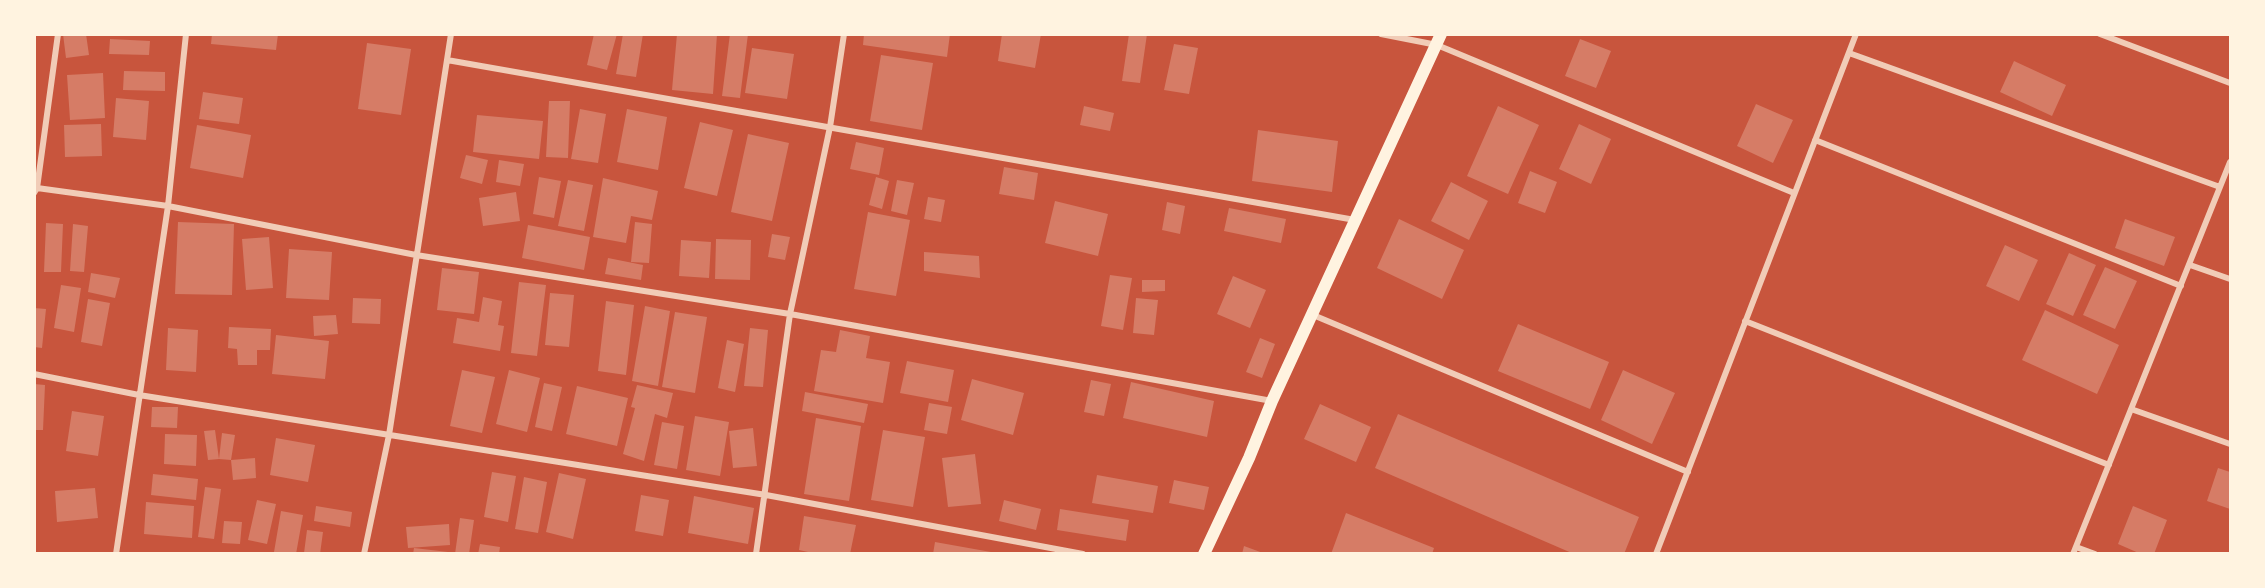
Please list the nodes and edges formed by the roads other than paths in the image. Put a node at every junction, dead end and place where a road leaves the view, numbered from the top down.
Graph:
1 (58, 34) edge
2 (186, 34) edge
3 (451, 34) edge
4 (844, 34) edge
5 (1382, 34) edge
6 (1856, 34) edge
7 (2100, 34) edge
8 (1439, 40) edge
9 (1849, 53) junction
10 (447, 60) junction
11 (2230, 83) edge
12 (830, 127) junction
13 (1815, 140) junction
14 (2230, 162) edge
15 (2220, 187) junction
16 (36, 191) edge
17 (1794, 193) junction
18 (168, 207) junction
19 (1356, 220) junction
20 (416, 255) junction
21 (2190, 265) junction
22 (2230, 279) edge
23 (2181, 286) junction
24 (790, 314) junction
25 (1313, 315) junction
26 (1745, 321) junction
27 (34, 374) edge
28 (139, 395) junction
29 (1272, 401) junction
30 (2131, 409) junction
31 (389, 435) junction
32 (2230, 444) edge
33 (2109, 465) junction
34 (1688, 472) junction
35 (766, 495) junction
36 (2075, 550) edge
37 (116, 554) edge
38 (364, 554) edge
39 (756, 554) edge
40 (1083, 554) edge
41 (1204, 554) edge
42 (1656, 554) edge
43 (2095, 554) edge

1 - 16 street
2 - 18 street
3 - 10 street
4 - 12 street
5 - 8 street
6 - 9 street
7 - 11 street
8 - 17 street
8 - 19 main road
9 - 13 street
9 - 15 street
10 - 12 street
10 - 20 street
12 - 19 street
12 - 24 street
13 - 17 street
13 - 23 street
14 - 15 street
15 - 21 street
16 - 18 street
17 - 26 street
18 - 20 street
18 - 28 street
19 - 25 main road
20 - 24 street
20 - 31 street
21 - 22 street
21 - 23 street
23 - 30 street
24 - 29 street
24 - 35 street
25 - 29 main road
25 - 34 street
26 - 33 street
26 - 34 street
27 - 28 street
28 - 31 street
28 - 37 street
29 - 41 main road
30 - 32 street
30 - 33 street
31 - 35 street
31 - 38 street
33 - 36 street
34 - 42 street
35 - 39 street
35 - 40 street
36 - 43 street

